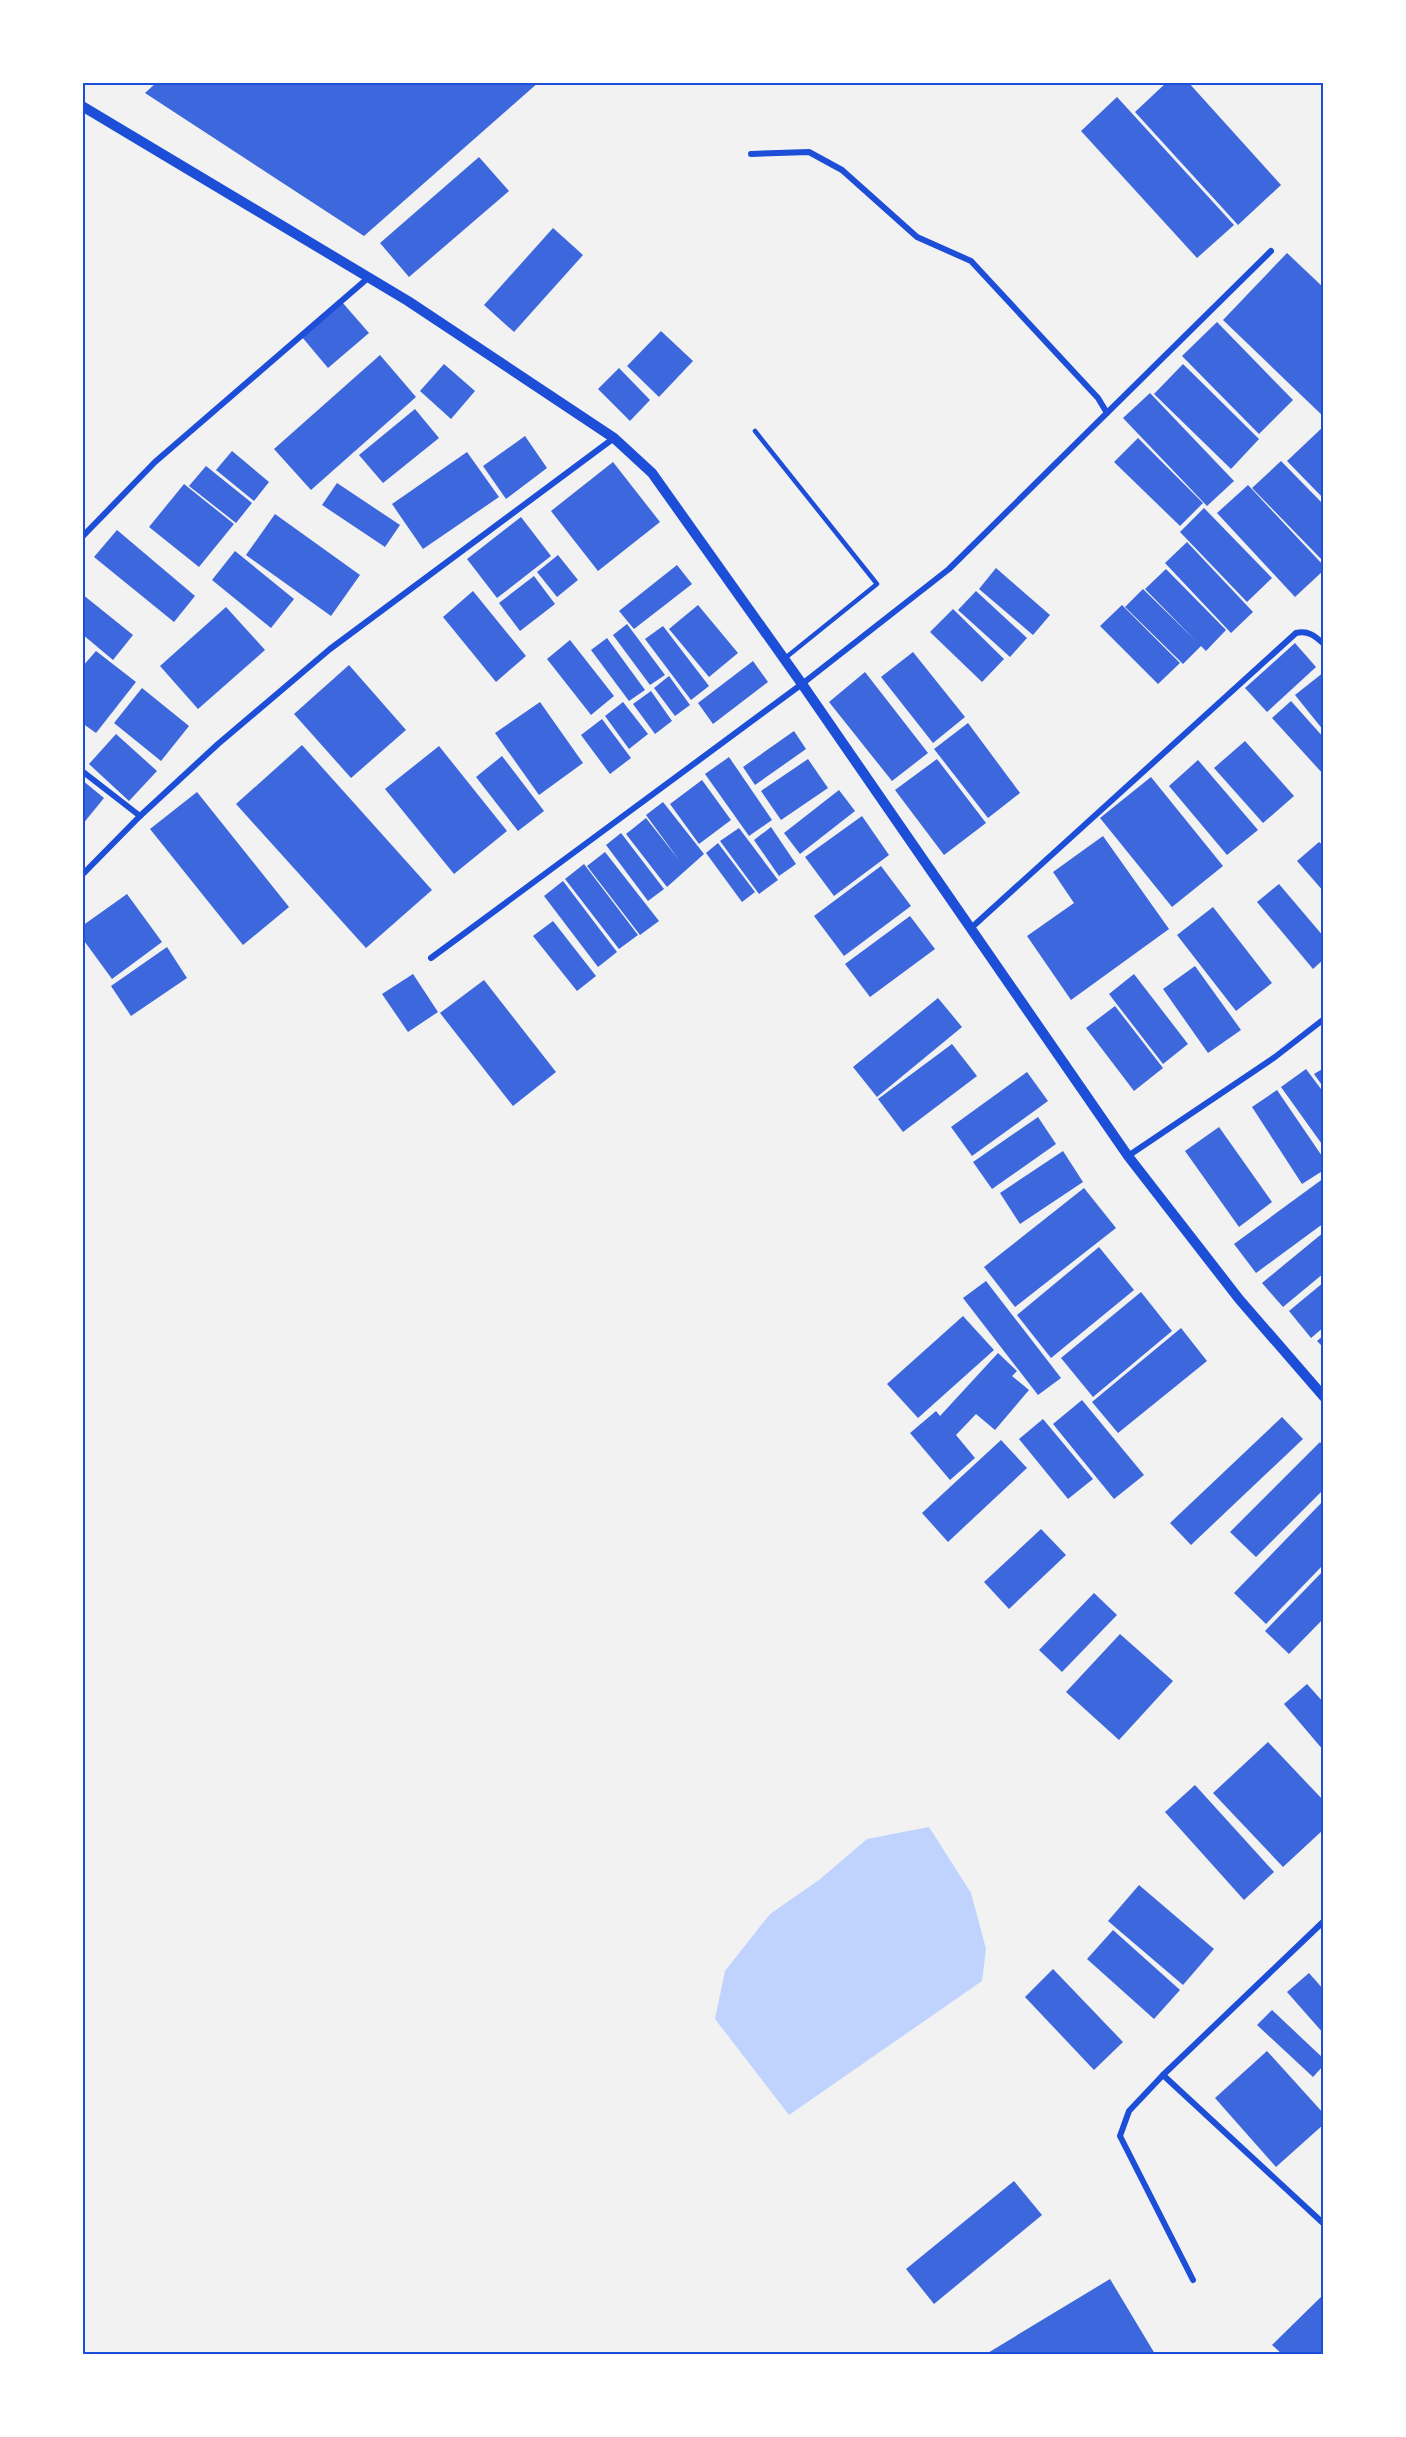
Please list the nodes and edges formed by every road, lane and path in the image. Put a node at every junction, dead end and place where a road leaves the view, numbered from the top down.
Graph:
1 (82, 106) edge
2 (751, 154) dead end
3 (1270, 251) dead end
4 (368, 278) junction
5 (1107, 413) junction
6 (755, 431) dead end
7 (614, 438) junction
8 (82, 537) edge
9 (1323, 644) edge
10 (784, 659) junction
11 (802, 684) junction
12 (82, 771) edge
13 (140, 816) junction
14 (82, 875) edge
15 (969, 929) junction
16 (431, 958) dead end
17 (1323, 1019) edge
18 (1128, 1156) junction
19 (1323, 1396) edge
20 (1323, 1921) edge
21 (1163, 2075) junction
22 (1323, 2224) edge
23 (1193, 2280) dead end

1 - 4 street
2 - 5 street
3 - 5 street
4 - 7 street
4 - 8 street
5 - 11 street
6 - 10 lane
7 - 10 street
7 - 13 street
9 - 15 street
10 - 11 street
11 - 15 street
11 - 16 street
12 - 13 street
13 - 14 street
15 - 18 street
17 - 18 street
18 - 19 street
20 - 21 street
21 - 22 street
21 - 23 street

